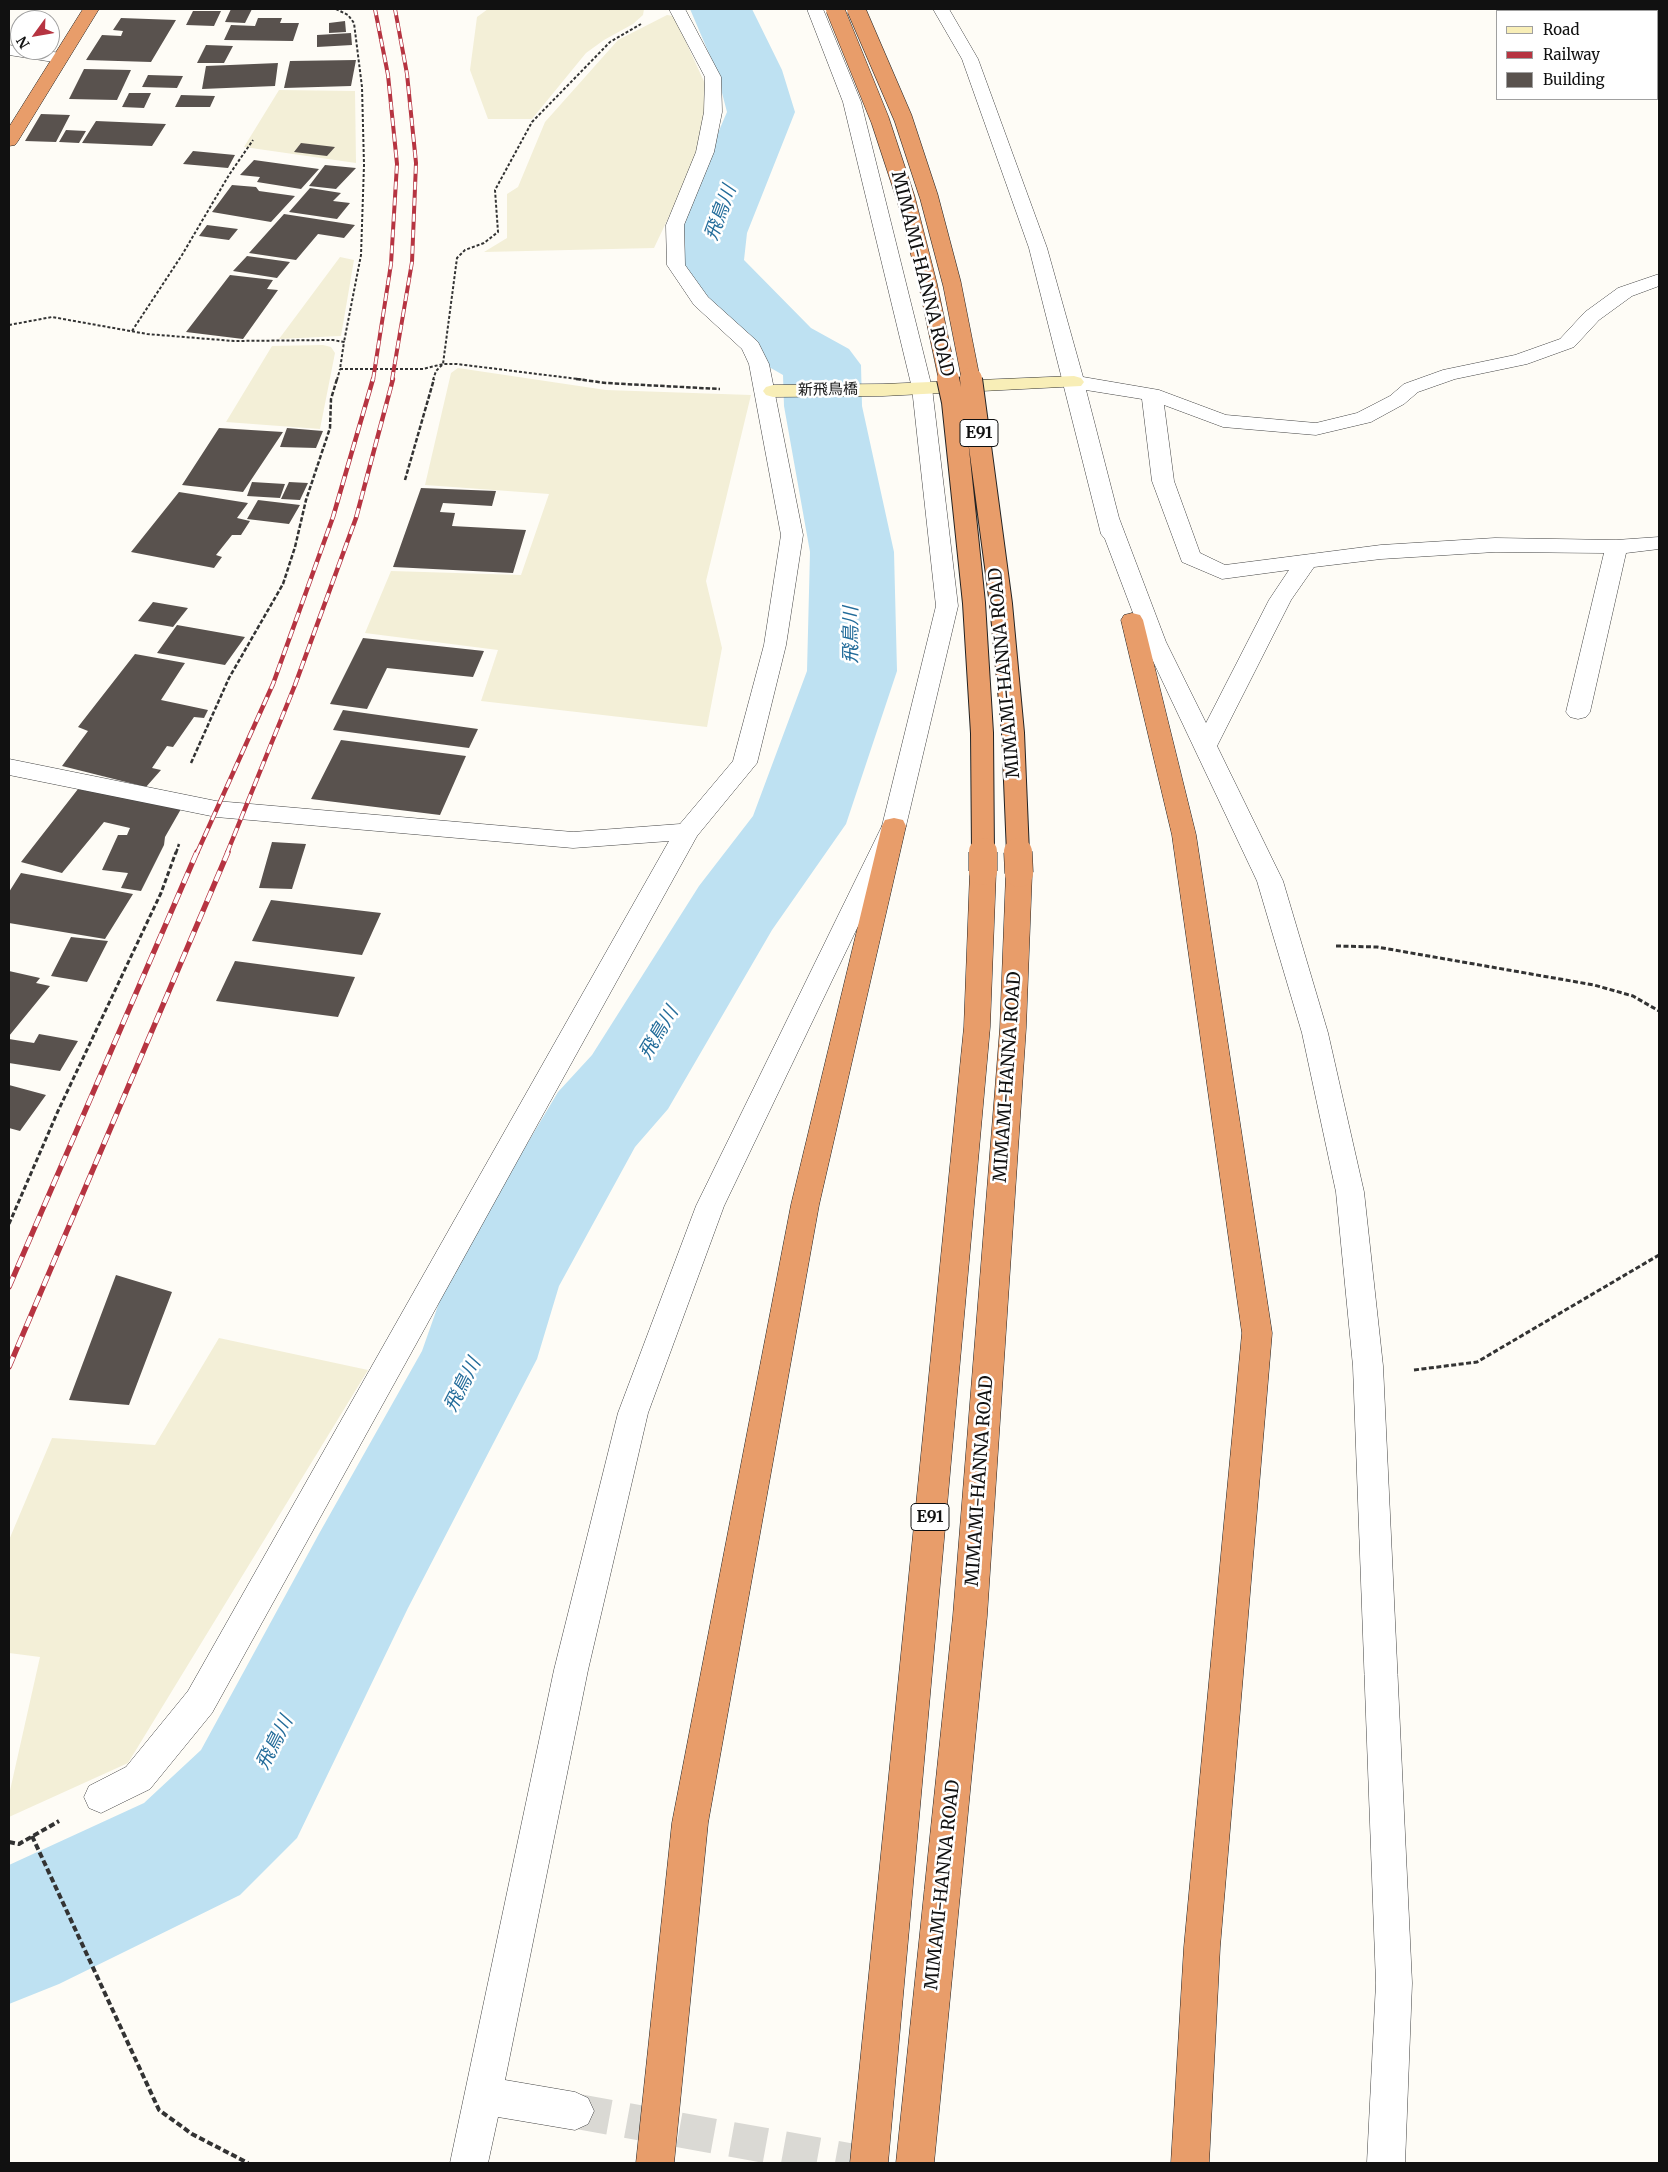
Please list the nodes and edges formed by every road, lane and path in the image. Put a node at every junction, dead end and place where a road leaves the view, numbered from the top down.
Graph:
1 (91, 9) edge
2 (336, 9) edge
3 (677, 9) edge
4 (815, 9) edge
5 (835, 9) edge
6 (856, 9) edge
7 (941, 9) edge
8 (643, 23) dead end
9 (60, 58) edge
10 (59, 60) edge
11 (253, 140) dead end
12 (9, 141) edge
13 (1659, 280) edge
14 (9, 325) edge
15 (132, 331) junction
16 (344, 342) junction
17 (443, 364) junction
18 (340, 369) junction
19 (1074, 382) junction
20 (922, 388) junction
21 (769, 391) junction
22 (1152, 394) junction
23 (404, 480) dead end
24 (1108, 518) junction
25 (1659, 543) edge
26 (1616, 547) junction
27 (1306, 562) junction
28 (1132, 620) joint
29 (1578, 712) dead end
30 (1205, 748) junction
31 (9, 767) edge
32 (183, 804) junction
33 (894, 826) junction
34 (687, 832) junction
35 (1289, 944) junction
36 (1659, 1010) edge
37 (9, 1224) edge
38 (1659, 1255) edge
39 (1368, 1376) junction
40 (101, 1796) joint
41 (32, 1836) junction
42 (9, 1842) edge
43 (482, 2095) junction
44 (576, 2111) tunnel mouth
45 (248, 2163) edge
46 (469, 2163) edge
47 (655, 2163) edge
48 (869, 2163) edge
49 (915, 2163) edge
50 (1190, 2163) edge
51 (1386, 2163) edge

1 - 9 highway
2 - 16 path
3 - 21 street
4 - 20 street
5 - 48 highway, MIMAMI-HANNA ROAD / E91, bridge
6 - 49 highway, MIMAMI-HANNA ROAD / E91, bridge
7 - 19 street
8 - 17 path
10 - 12 highway
11 - 15 path
13 - 22 street
14 - 15 path
15 - 16 path
16 - 18 path
17 - 18 path
17 - 21 path
17 - 23 path
18 - 32 path
19 - 20 street, 新飛鳥橋
19 - 22 street
19 - 24 street
20 - 21 street, 新飛鳥橋
20 - 33 street
21 - 34 street
22 - 27 street
24 - 28 street
24 - 30 street
25 - 26 street
26 - 27 street
26 - 29 street
27 - 30 street
28 - 50 highway
30 - 35 street
31 - 32 street
32 - 34 street
32 - 37 path
33 - 43 street
33 - 47 highway
34 - 40 street
35 - 36 path
35 - 39 street
38 - 39 path
39 - 51 street
40 - 41 path
41 - 42 path
41 - 45 path
43 - 44 street
43 - 46 street

